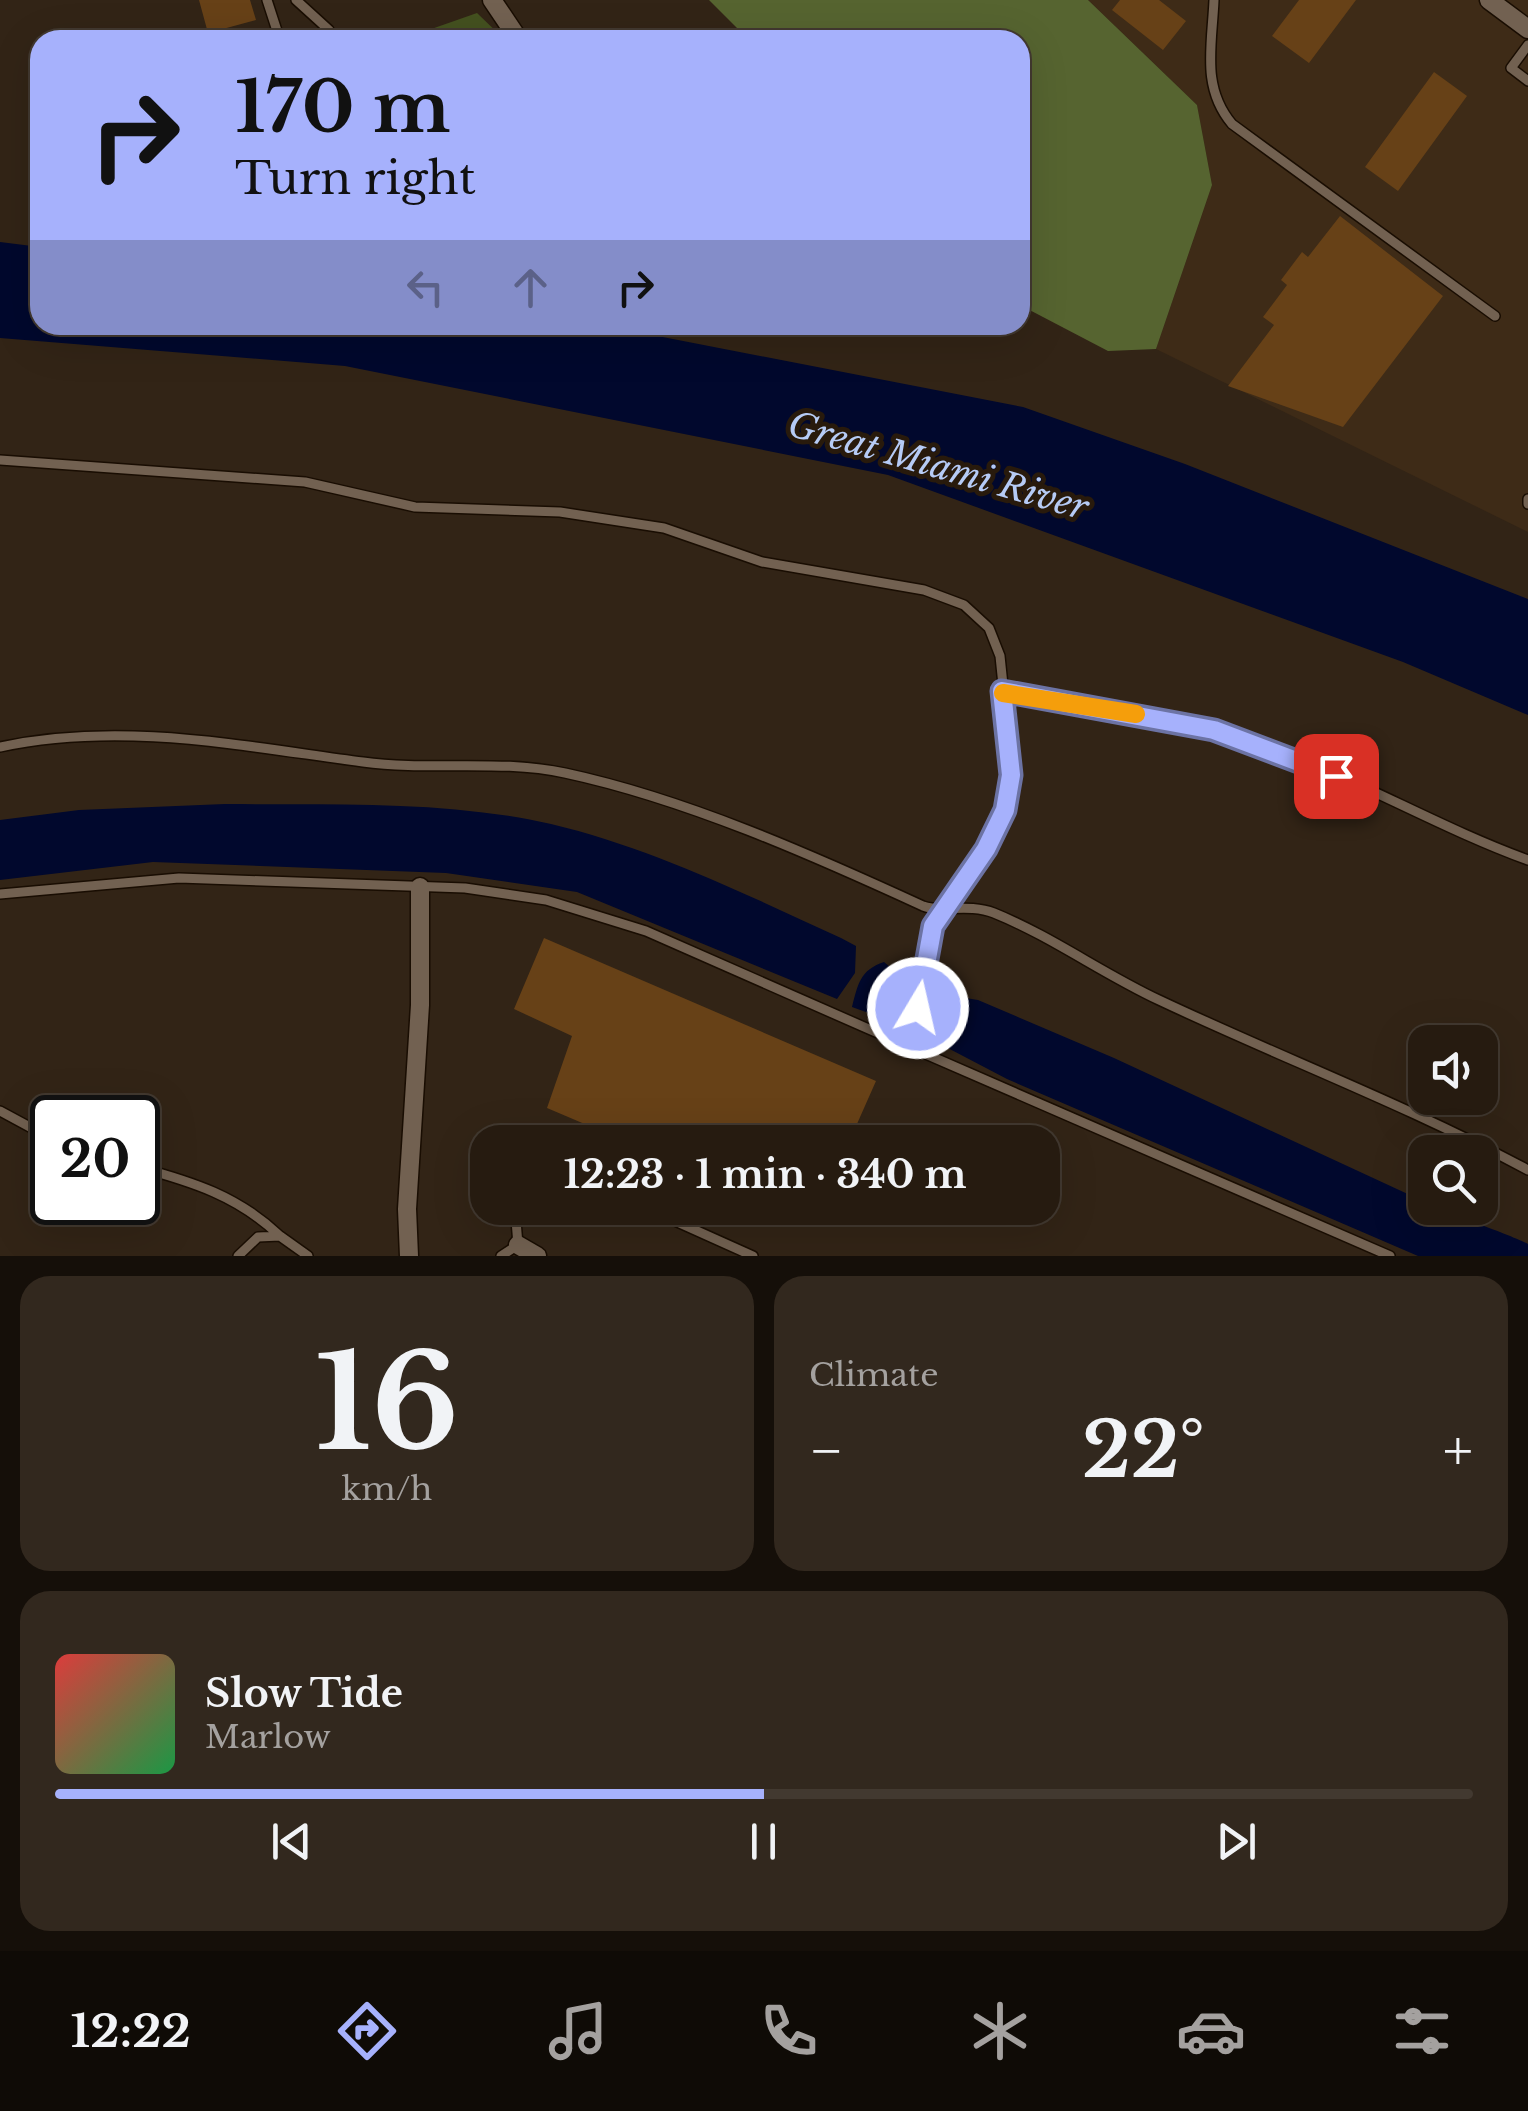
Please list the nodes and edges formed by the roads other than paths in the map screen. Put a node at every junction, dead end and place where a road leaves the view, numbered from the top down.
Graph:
1 (267, 0) edge
2 (296, 0) edge
3 (492, 0) edge
4 (1214, 0) edge
5 (1489, 0) edge
6 (1528, 29) edge
7 (277, 30) edge
8 (329, 30) edge
9 (512, 30) edge
10 (1528, 45) edge
11 (1528, 80) edge
12 (1495, 316) dead end
13 (0, 460) edge
14 (1002, 691) junction
15 (0, 747) edge
16 (1528, 860) edge
17 (420, 887) junction
18 (0, 894) edge
19 (942, 908) junction
20 (905, 1045) junction
21 (0, 1111) edge
22 (30, 1127) edge
23 (1528, 1170) edge
24 (160, 1173) edge
25 (516, 1225) edge
26 (684, 1225) edge
27 (280, 1236) junction
28 (518, 1244) junction
29 (238, 1256) edge
30 (308, 1256) edge
31 (409, 1256) edge
32 (501, 1256) edge
33 (536, 1256) edge
34 (754, 1256) edge
35 (1390, 1256) edge

1 - 7 lane
2 - 8 lane
3 - 9 street
4 - 12 lane
5 - 6 street
10 - 11 lane
13 - 14 lane
14 - 16 lane
14 - 19 lane
15 - 19 lane
17 - 18 lane
17 - 20 lane
17 - 31 street
19 - 20 lane
19 - 23 lane
20 - 35 lane
21 - 22 lane
24 - 27 lane
25 - 28 lane
26 - 34 lane
27 - 29 lane
27 - 30 lane
28 - 32 lane
28 - 33 street

